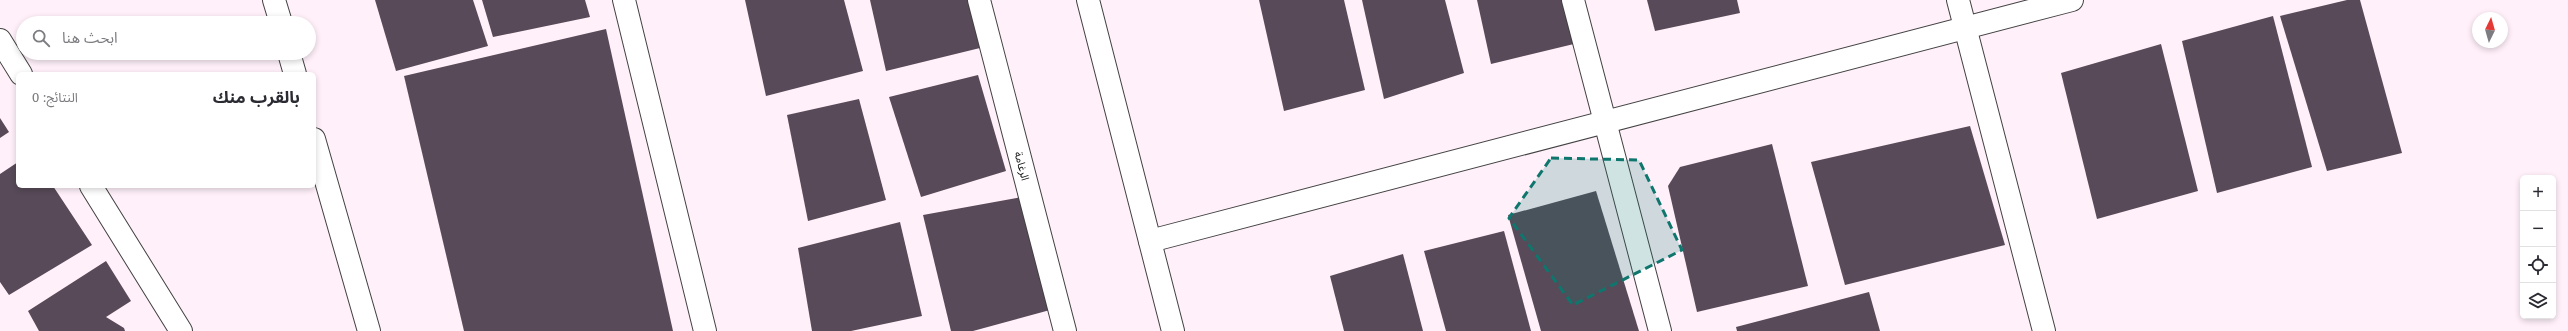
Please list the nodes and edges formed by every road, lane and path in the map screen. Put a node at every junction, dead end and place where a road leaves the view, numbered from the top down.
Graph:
1 (274, 0) edge
2 (624, 0) edge
3 (979, 0) edge
4 (1088, 0) edge
5 (1573, 0) edge
6 (1958, 0) edge
7 (2072, 0) edge
8 (279, 16) edge
9 (1965, 28) junction
10 (0, 40) edge
11 (291, 60) edge
12 (20, 72) edge
13 (294, 72) edge
14 (1605, 122) junction
15 (316, 146) edge
16 (91, 188) edge
17 (1150, 241) junction
18 (181, 331) edge
19 (369, 331) edge
20 (705, 331) edge
21 (1065, 331) edge
22 (1173, 331) edge
23 (1660, 331) edge
24 (2044, 331) edge

1 - 8 street
2 - 20 street
3 - 21 street, الرغامة
4 - 17 street
5 - 14 street
6 - 9 street
7 - 9 street
9 - 14 street
9 - 24 street
10 - 12 street
11 - 13 street
14 - 17 street
14 - 23 street
15 - 19 street
16 - 18 street
17 - 22 street

